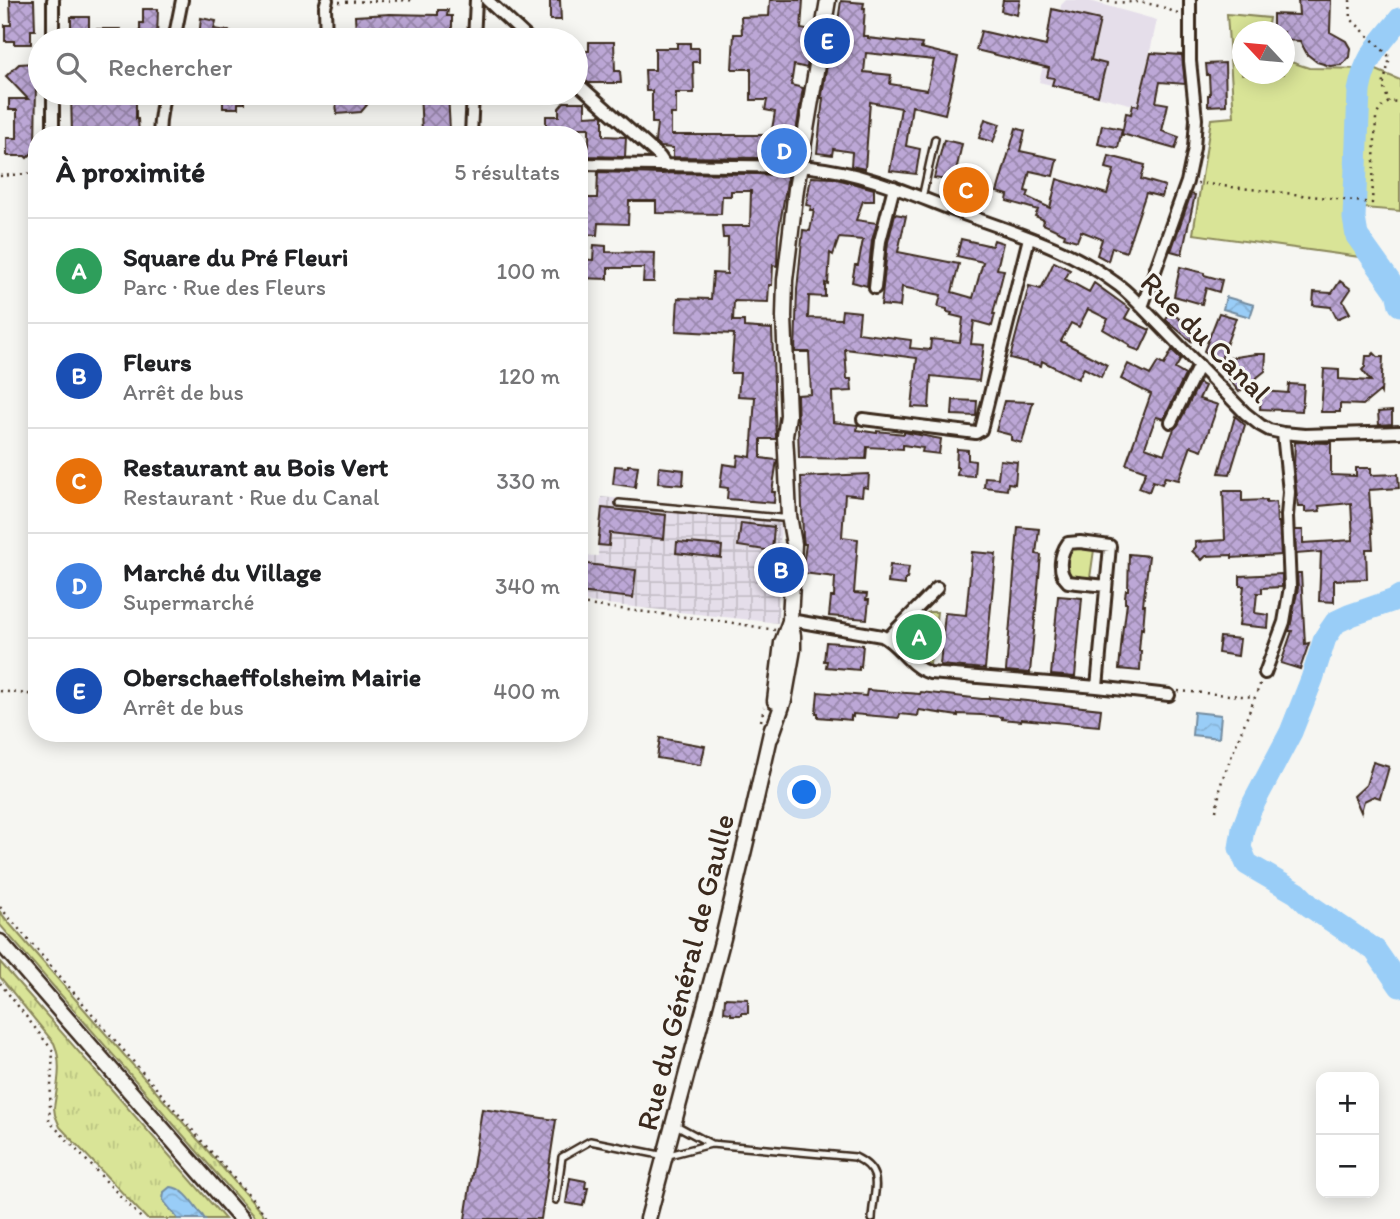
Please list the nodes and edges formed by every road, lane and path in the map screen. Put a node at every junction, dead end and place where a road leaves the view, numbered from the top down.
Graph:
1 (53, 0) edge
2 (182, 0) edge
3 (416, 0) edge
4 (476, 0) edge
5 (487, 0) edge
6 (828, 0) edge
7 (1101, 0) edge
8 (1190, 0) edge
9 (1350, 0) edge
10 (327, 1) edge
11 (1181, 18) dead end
12 (53, 28) edge
13 (176, 28) edge
14 (326, 28) edge
15 (475, 28) edge
16 (517, 28) edge
17 (588, 93) edge
18 (1389, 102) junction
19 (1400, 102) edge
20 (53, 105) edge
21 (162, 105) edge
22 (472, 105) edge
23 (53, 126) edge
24 (159, 126) edge
25 (471, 126) edge
26 (935, 139) dead end
27 (588, 164) edge
28 (666, 166) junction
29 (799, 167) junction
30 (28, 174) edge
31 (0, 176) edge
32 (1187, 182) junction
33 (894, 187) junction
34 (922, 198) junction
35 (1029, 238) junction
36 (875, 288) dead end
37 (1142, 307) junction
38 (1199, 365) junction
39 (863, 419) dead end
40 (1171, 422) dead end
41 (1400, 432) edge
42 (1283, 433) junction
43 (620, 503) dead end
44 (789, 516) junction
45 (1106, 586) junction
46 (937, 588) dead end
47 (588, 605) edge
48 (788, 625) junction
49 (887, 639) junction
50 (1265, 673) joint
51 (1097, 687) junction
52 (0, 691) edge
53 (28, 694) edge
54 (1168, 695) joint
55 (1255, 697) junction
56 (765, 701) dead end
57 (761, 721) dead end
58 (1216, 811) dead end
59 (0, 907) edge
60 (0, 942) edge
61 (0, 983) edge
62 (673, 1124) junction
63 (711, 1144) junction
64 (665, 1156) junction
65 (556, 1200) dead end
66 (142, 1219) edge
67 (241, 1219) edge
68 (270, 1219) edge
69 (648, 1219) edge
70 (872, 1219) edge

1 - 12 street
2 - 13 street
3 - 10 path
4 - 15 street
5 - 16 street
6 - 29 street, Rue du Général de Gaulle
7 - 11 path
8 - 32 street
9 - 18 path
10 - 14 street
17 - 28 street
18 - 19 path
18 - 32 path
20 - 23 street
21 - 24 street
22 - 25 street
26 - 34 lane
27 - 28 street, Rue du Canal
28 - 29 street, Rue du Canal
29 - 33 street, Rue du Canal
29 - 44 street, Rue du Général de Gaulle
30 - 31 path
32 - 37 street
33 - 34 street, Rue du Canal
33 - 36 street
34 - 35 street, Rue du Canal
35 - 37 street, Rue du Canal
35 - 39 street
37 - 38 street, Rue du Canal
38 - 40 street
38 - 42 street, Rue du Canal
41 - 42 street, Rue du Canal
42 - 50 street
43 - 44 lane
44 - 48 street, Rue du Général de Gaulle
45 - 45 street
45 - 51 street
46 - 49 street
47 - 48 path
48 - 49 street
48 - 62 street, Rue du Général de Gaulle
49 - 51 street
50 - 55 path
51 - 54 street
52 - 53 path
54 - 55 path
55 - 58 path
56 - 57 path
59 - 68 path
60 - 67 street
61 - 66 path
62 - 63 lane
62 - 64 street, Rue du Général de Gaulle
63 - 64 lane
63 - 70 lane
64 - 65 lane
64 - 69 street, Rue du Général de Gaulle

